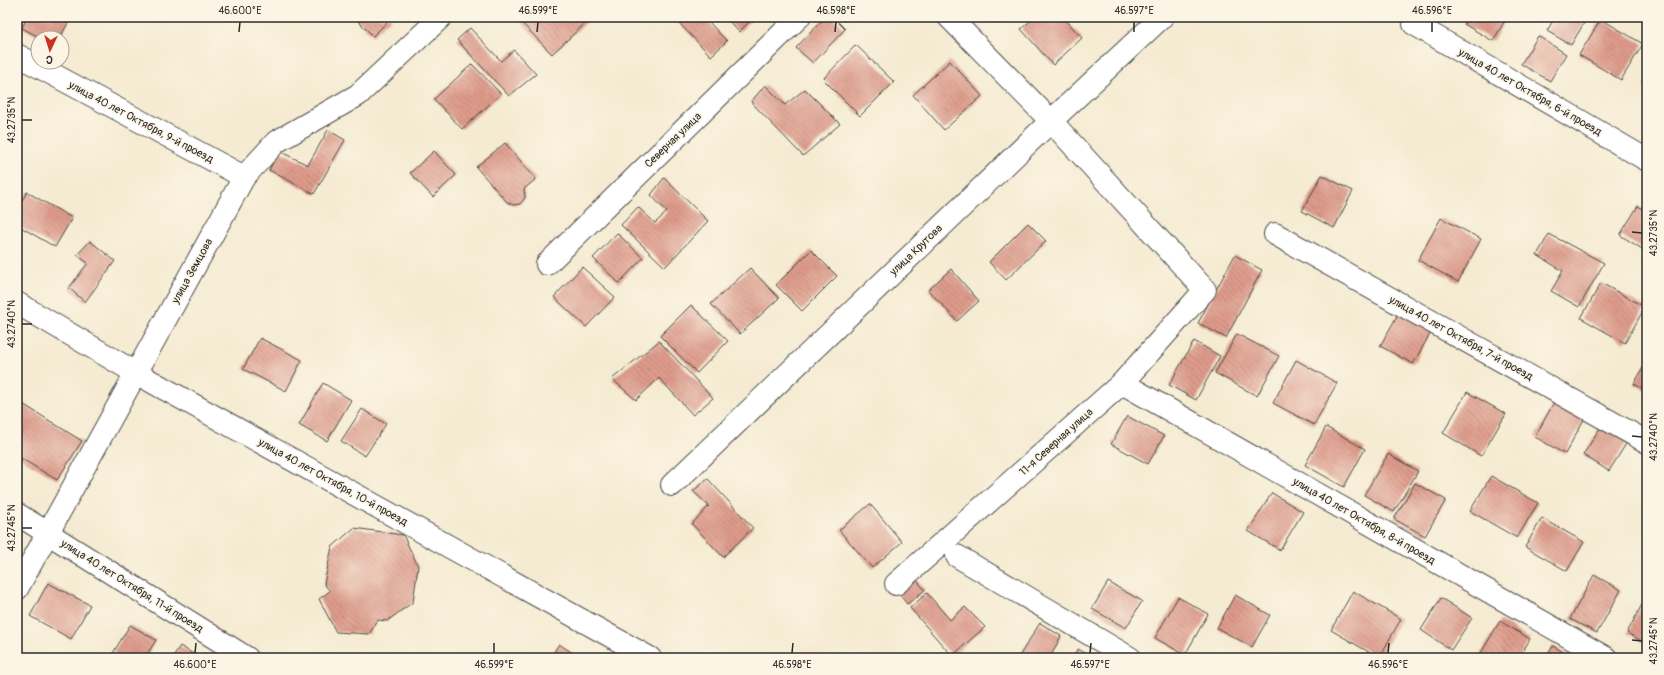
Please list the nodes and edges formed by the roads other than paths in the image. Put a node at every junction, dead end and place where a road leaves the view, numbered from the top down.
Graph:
1 (440, 17) edge
2 (799, 17) edge
3 (949, 17) edge
4 (1162, 17) edge
5 (1414, 24) dead end
6 (17, 55) edge
7 (1051, 121) junction
8 (1647, 160) edge
9 (244, 177) junction
10 (1275, 234) dead end
11 (547, 264) dead end
12 (17, 303) edge
13 (136, 373) junction
14 (1122, 383) junction
15 (1647, 442) edge
16 (672, 485) dead end
17 (17, 514) edge
18 (47, 532) junction
19 (957, 556) dead end
20 (896, 584) dead end
21 (17, 589) edge
22 (248, 658) edge
23 (650, 658) edge
24 (1130, 658) edge
25 (1606, 658) edge

1 - 9 street, улица Земцова
2 - 11 street, Северная улица
3 - 7 street
4 - 7 street, улица Крутова
5 - 8 street, улица 40 лет Октября, 6-й проезд
6 - 9 street, улица 40 лет Октября, 9-й проезд
7 - 14 street, 11-я Северная улица
7 - 16 street, улица Крутова
9 - 13 street, улица Земцова
10 - 15 street, улица 40 лет Октября, 7-й проезд
12 - 13 street, улица 40 лет Октября, 10-й проезд
13 - 18 street, улица Земцова
13 - 23 street, улица 40 лет Октября, 10-й проезд
14 - 20 street, 11-я Северная улица
14 - 25 street, улица 40 лет Октября, 8-й проезд
17 - 18 street, улица 40 лет Октября, 11-й проезд
18 - 21 street, улица Земцова
18 - 22 street, улица 40 лет Октября, 11-й проезд
19 - 24 street

